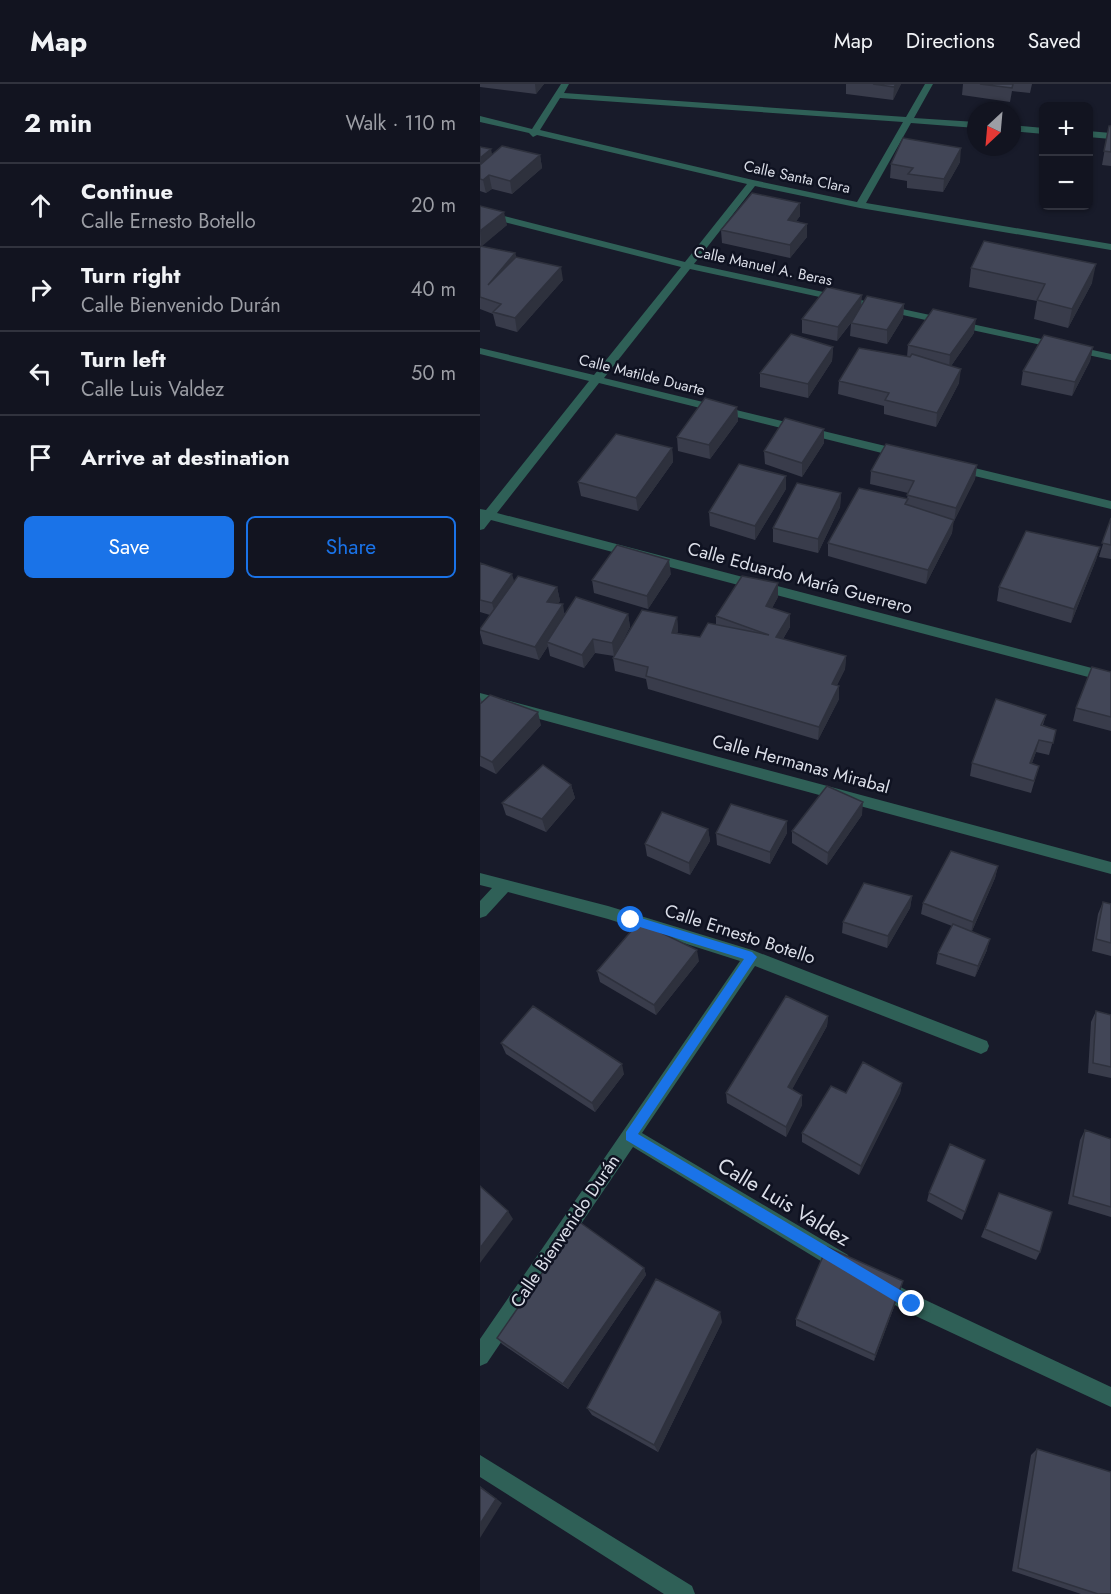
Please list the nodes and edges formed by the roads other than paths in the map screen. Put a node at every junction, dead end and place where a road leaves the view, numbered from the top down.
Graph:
1 (565, 84) edge
2 (929, 84) edge
3 (558, 94) junction
4 (480, 119) edge
5 (909, 120) junction
6 (967, 124) edge
7 (1021, 129) edge
8 (1039, 131) edge
9 (533, 134) junction
10 (1093, 134) edge
11 (1111, 136) edge
12 (753, 183) junction
13 (860, 205) junction
14 (480, 213) edge
15 (1111, 247) edge
16 (687, 265) junction
17 (480, 351) edge
18 (1111, 357) edge
19 (596, 380) junction
20 (916, 458) edge
21 (951, 466) edge
22 (1111, 505) edge
23 (484, 514) edge
24 (480, 526) edge
25 (1111, 678) edge
26 (480, 698) edge
27 (1111, 868) edge
28 (480, 879) edge
29 (505, 885) junction
30 (480, 911) edge
31 (752, 957) junction
32 (981, 1046) dead end
33 (630, 1136) junction
34 (480, 1356) edge
35 (1111, 1397) edge
36 (480, 1465) edge
37 (684, 1594) edge

1 - 3 street
2 - 5 street
3 - 5 street
3 - 9 street
4 - 9 street, Calle Santa Clara
5 - 6 street
5 - 13 street
7 - 8 street
9 - 12 street, Calle Santa Clara
10 - 11 street
12 - 13 street, Calle Santa Clara
12 - 16 street
13 - 15 street, Calle Santa Clara
14 - 16 street, Calle Manuel A. Beras
16 - 18 street, Calle Manuel A. Beras
16 - 19 street
17 - 19 street, Calle Matilde Duarte
19 - 20 street, Calle Matilde Duarte
19 - 23 street
21 - 22 street
23 - 24 street
23 - 25 street, Calle Eduardo María Guerrero
26 - 27 street, Calle Hermanas Mirabal
28 - 29 street, Calle Ernesto Botello
29 - 30 street
29 - 31 street, Calle Ernesto Botello
31 - 32 street, Calle Ernesto Botello
31 - 33 street, Calle Bienvenido Durán
33 - 34 street, Calle Bienvenido Durán
33 - 35 street, Calle Luis Valdez
36 - 37 street

